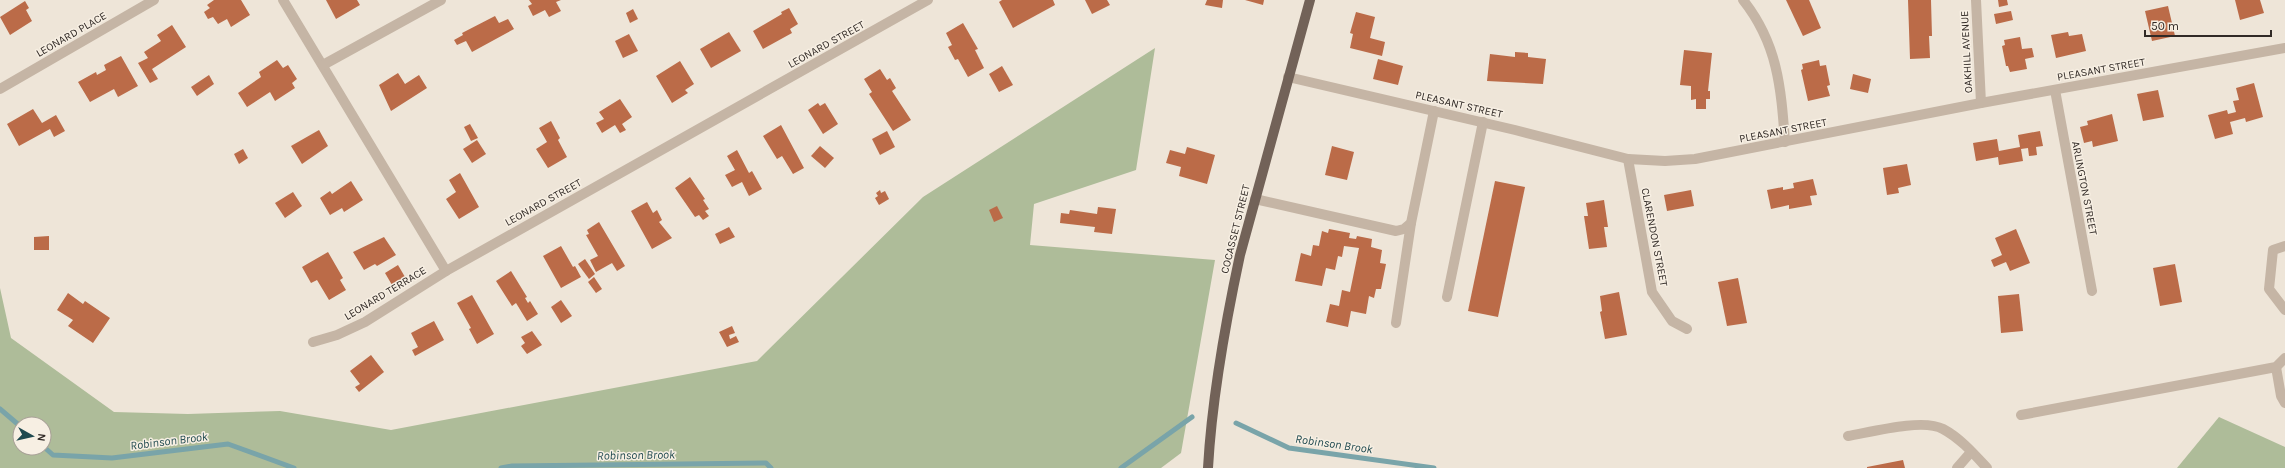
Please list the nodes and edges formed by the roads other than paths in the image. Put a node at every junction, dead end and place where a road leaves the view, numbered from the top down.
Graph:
1 (154, 0) edge
2 (283, 0) edge
3 (441, 0) edge
4 (928, 0) edge
5 (1310, 0) edge
6 (1744, 0) edge
7 (1976, 0) edge
8 (2285, 48) edge
9 (323, 65) junction
10 (1288, 77) junction
11 (0, 89) edge
12 (2055, 90) junction
13 (1981, 103) junction
14 (1434, 111) junction
15 (1483, 122) junction
16 (1785, 142) junction
17 (1628, 159) junction
18 (1255, 199) junction
19 (1411, 223) junction
20 (2285, 246) edge
21 (446, 271) junction
22 (2092, 290) dead end
23 (1447, 297) dead end
24 (2285, 310) edge
25 (1396, 323) dead end
26 (1686, 329) dead end
27 (313, 342) dead end
28 (2285, 358) edge
29 (2276, 367) junction
30 (2285, 403) edge
31 (2021, 415) dead end
32 (1848, 436) dead end
33 (1971, 452) junction
34 (1208, 468) edge
35 (1957, 468) edge
36 (1987, 468) edge

1 - 11 street, LEONARD PLACE
2 - 9 street
3 - 9 street
4 - 21 street, LEONARD STREET
5 - 10 main road, COCASSET STREET
6 - 16 street
7 - 13 street, OAKHILL AVENUE
8 - 12 street, PLEASANT STREET
9 - 21 street
10 - 14 street, PLEASANT STREET
10 - 18 main road, COCASSET STREET
12 - 13 street, PLEASANT STREET
12 - 22 street, ARLINGTON STREET
13 - 16 street, PLEASANT STREET
14 - 15 street, PLEASANT STREET
14 - 19 street
15 - 17 street, PLEASANT STREET
15 - 23 street
16 - 17 street, PLEASANT STREET
17 - 26 street, CLARENDON STREET
18 - 19 street
18 - 34 main road, COCASSET STREET
19 - 25 street
20 - 24 street
21 - 27 street, LEONARD TERRACE
28 - 29 street
29 - 30 street
29 - 31 street
32 - 33 street
33 - 35 street
33 - 36 street

